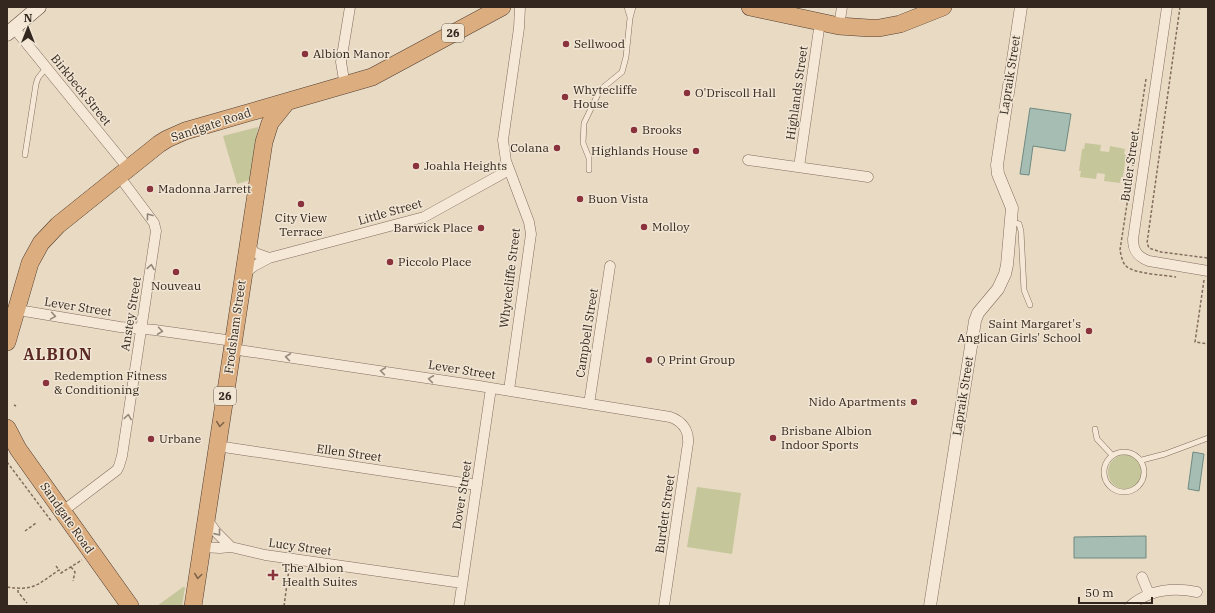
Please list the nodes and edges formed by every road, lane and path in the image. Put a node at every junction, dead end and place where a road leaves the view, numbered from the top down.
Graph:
1 (39, 7) edge
2 (350, 7) edge
3 (520, 7) edge
4 (626, 7) edge
5 (633, 7) edge
6 (750, 7) edge
7 (842, 7) edge
8 (943, 7) edge
9 (1021, 7) edge
10 (1167, 7) edge
11 (1180, 7) edge
12 (498, 8) edge
13 (630, 18) junction
14 (820, 22) junction
15 (839, 26) junction
16 (11, 31) edge
17 (46, 68) junction
18 (345, 86) junction
19 (286, 103) junction
20 (25, 155) dead end
21 (748, 160) dead end
22 (799, 167) junction
23 (509, 170) junction
24 (589, 170) dead end
25 (124, 172) junction
26 (868, 176) dead end
27 (1149, 196) dead end
28 (1153, 196) junction
29 (1012, 222) junction
30 (248, 244) junction
31 (269, 258) junction
32 (1208, 258) edge
33 (610, 266) dead end
34 (243, 275) junction
35 (1206, 276) edge
36 (1030, 305) dead end
37 (11, 312) edge
38 (142, 329) junction
39 (7, 342) edge
40 (1208, 344) edge
41 (232, 345) junction
42 (491, 388) junction
43 (509, 390) junction
44 (589, 404) junction
45 (685, 427) joint
46 (7, 428) edge
47 (1096, 429) dead end
48 (1208, 438) edge
49 (217, 446) junction
50 (1112, 455) junction
51 (1142, 460) junction
52 (7, 462) edge
53 (477, 485) junction
54 (57, 516) junction
55 (206, 518) junction
56 (36, 523) dead end
57 (25, 531) dead end
58 (202, 547) junction
59 (231, 547) junction
60 (82, 560) dead end
61 (56, 566) dead end
62 (71, 567) junction
63 (59, 570) junction
64 (288, 574) dead end
65 (1142, 577) dead end
66 (73, 581) dead end
67 (462, 583) junction
68 (7, 587) edge
69 (18, 590) junction
70 (1197, 592) dead end
71 (1149, 594) junction
72 (27, 604) dead end
73 (1135, 604) edge
74 (130, 606) edge
75 (193, 606) edge
76 (284, 606) edge
77 (458, 606) edge
78 (664, 606) edge
79 (930, 606) edge

1 - 16 main road
2 - 18 street
3 - 23 street, Whytecliffe Street
4 - 13 lane
5 - 13 lane
6 - 14 highway
7 - 15 street
8 - 15 highway
9 - 29 street, Lapraik Street
10 - 35 street, Butler Street
11 - 28 path
12 - 18 highway, Sandgate Road / 26
13 - 24 lane
14 - 15 highway
14 - 22 street, Highlands Street
16 - 17 street, Birkbeck Street
17 - 20 lane
17 - 25 street, Birkbeck Street
18 - 19 highway, Sandgate Road / 26
19 - 25 highway, Sandgate Road / 26
19 - 30 highway, Frodsham Street / 26
21 - 22 street
22 - 26 street
23 - 31 street, Little Street
23 - 43 street, Whytecliffe Street
25 - 37 highway, Sandgate Road / 26
38 -> 25 street, Anstey Street
27 - 28 path
28 - 32 path
29 - 36 lane
29 - 79 street, Lapraik Street
30 - 31 street
30 - 34 highway, Frodsham Street / 26
31 - 34 street, Little Street
33 - 44 street, Campbell Street
34 - 41 highway, Frodsham Street / 26
35 - 40 path
37 -> 38 street, Lever Street
37 - 39 highway, Sandgate Road / 26
38 -> 41 street, Lever Street
54 -> 38 street, Anstey Street
42 -> 41 street, Lever Street
41 -> 49 highway, Frodsham Street / 26
42 - 43 street, Lever Street
42 - 53 street, Dover Street
43 - 44 street, Lever Street
44 - 45 street, Lever Street
45 - 78 street, Burdett Street
46 - 54 highway, Sandgate Road
47 - 50 lane
48 - 51 lane
49 - 53 street, Ellen Street
49 - 55 highway, Frodsham Street / 26
50 - 51 lane
50 - 51 lane
52 - 54 path
53 - 67 street, Dover Street
54 - 74 highway, Sandgate Road
55 - 58 highway, Frodsham Street / 26
55 -> 59 street
56 - 57 path
58 - 59 street, Lucy Street
58 -> 75 highway, Frodsham Street / 26
59 - 67 street, Lucy Street
60 - 62 path
61 - 63 path
62 - 63 path
62 - 66 path
63 - 69 path
64 - 76 path
65 - 71 street
67 - 77 street, Dover Street
68 - 69 path
69 - 72 path
70 - 71 street
71 - 73 street

